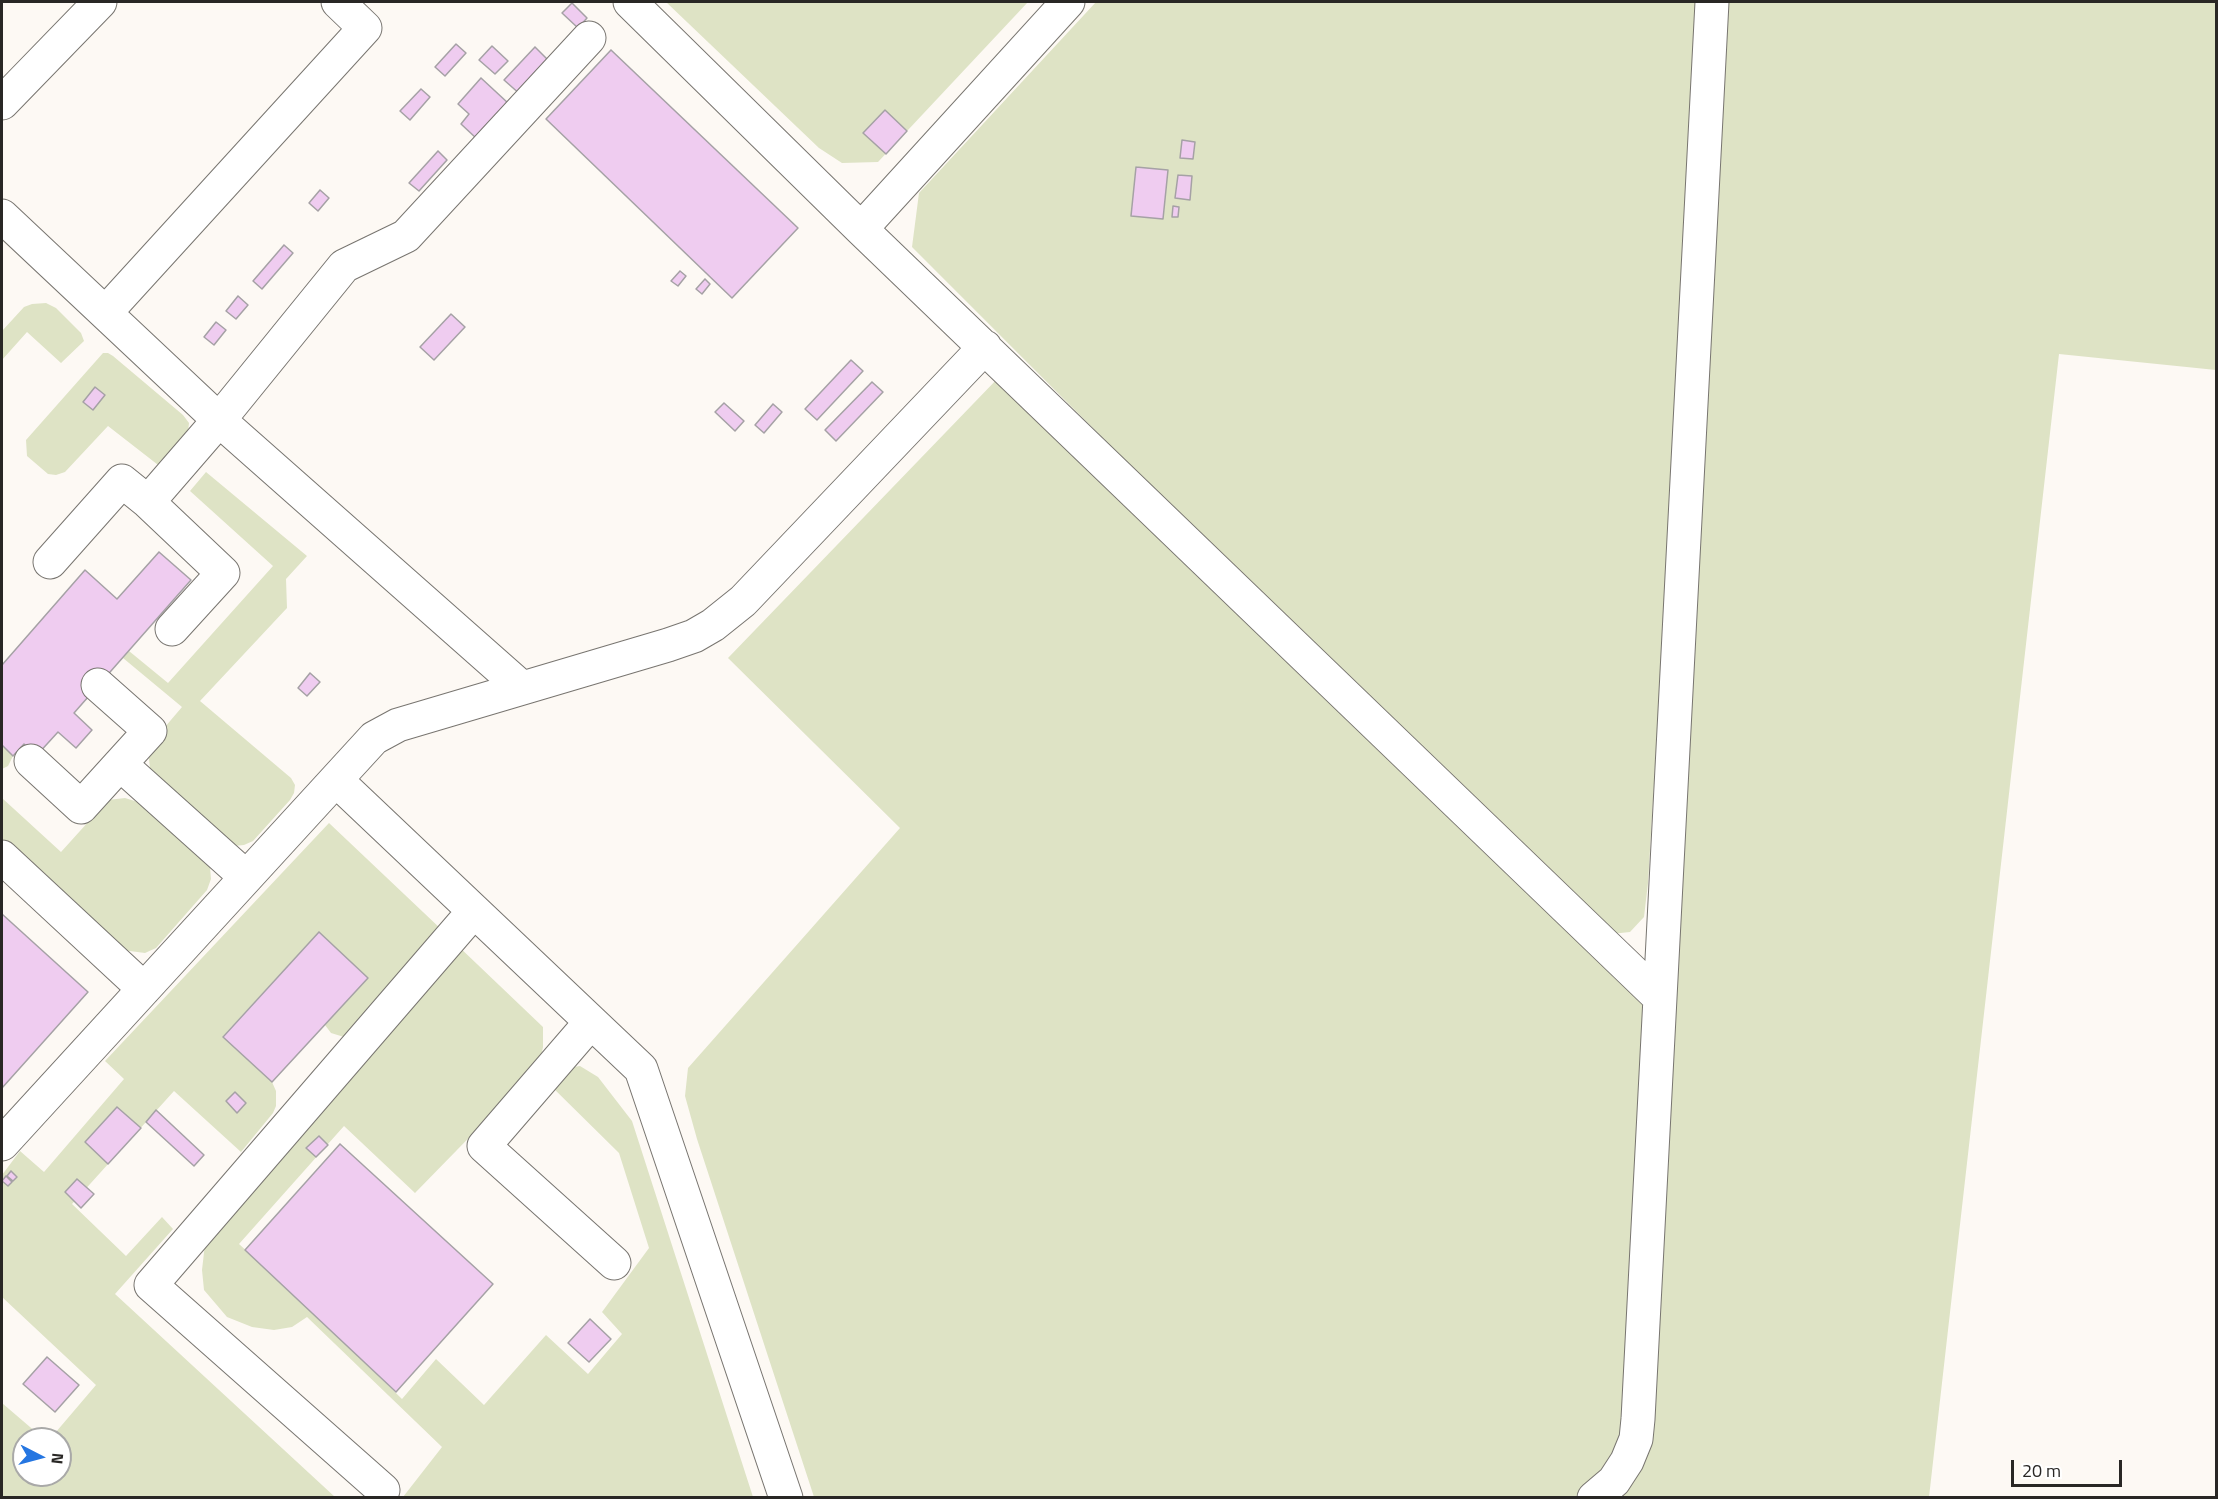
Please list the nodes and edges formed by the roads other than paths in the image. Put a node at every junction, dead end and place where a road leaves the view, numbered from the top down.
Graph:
1 (100, 2) edge
2 (338, 2) edge
3 (630, 2) edge
4 (1068, 2) edge
5 (1712, 2) edge
6 (589, 38) dead end
7 (2, 103) edge
8 (2, 216) edge
9 (861, 229) junction
10 (106, 312) junction
11 (985, 347) junction
12 (219, 420) junction
13 (148, 502) junction
14 (50, 562) dead end
15 (172, 629) dead end
16 (98, 686) dead end
17 (521, 687) junction
18 (31, 761) dead end
19 (120, 764) junction
20 (336, 780) junction
21 (2, 856) edge
22 (246, 877) junction
23 (474, 911) junction
24 (144, 989) junction
25 (1660, 998) junction
26 (591, 1022) junction
27 (2, 1144) edge
28 (614, 1263) dead end
29 (383, 1490) dead end
30 (786, 1497) edge
31 (1594, 1497) edge

1 - 7 lane
2 - 10 lane
3 - 9 lane
4 - 9 lane
5 - 25 lane
6 - 12 lane
8 - 10 lane
9 - 11 lane
10 - 12 lane
11 - 17 lane
11 - 25 lane
12 - 13 lane
12 - 17 lane
13 - 14 lane
13 - 15 lane
16 - 19 lane
17 - 20 lane
18 - 19 lane
19 - 22 lane
20 - 22 lane
20 - 23 lane
21 - 24 lane
22 - 24 lane
23 - 26 lane
23 - 29 lane
24 - 27 lane
25 - 31 lane
26 - 28 lane
26 - 30 lane

